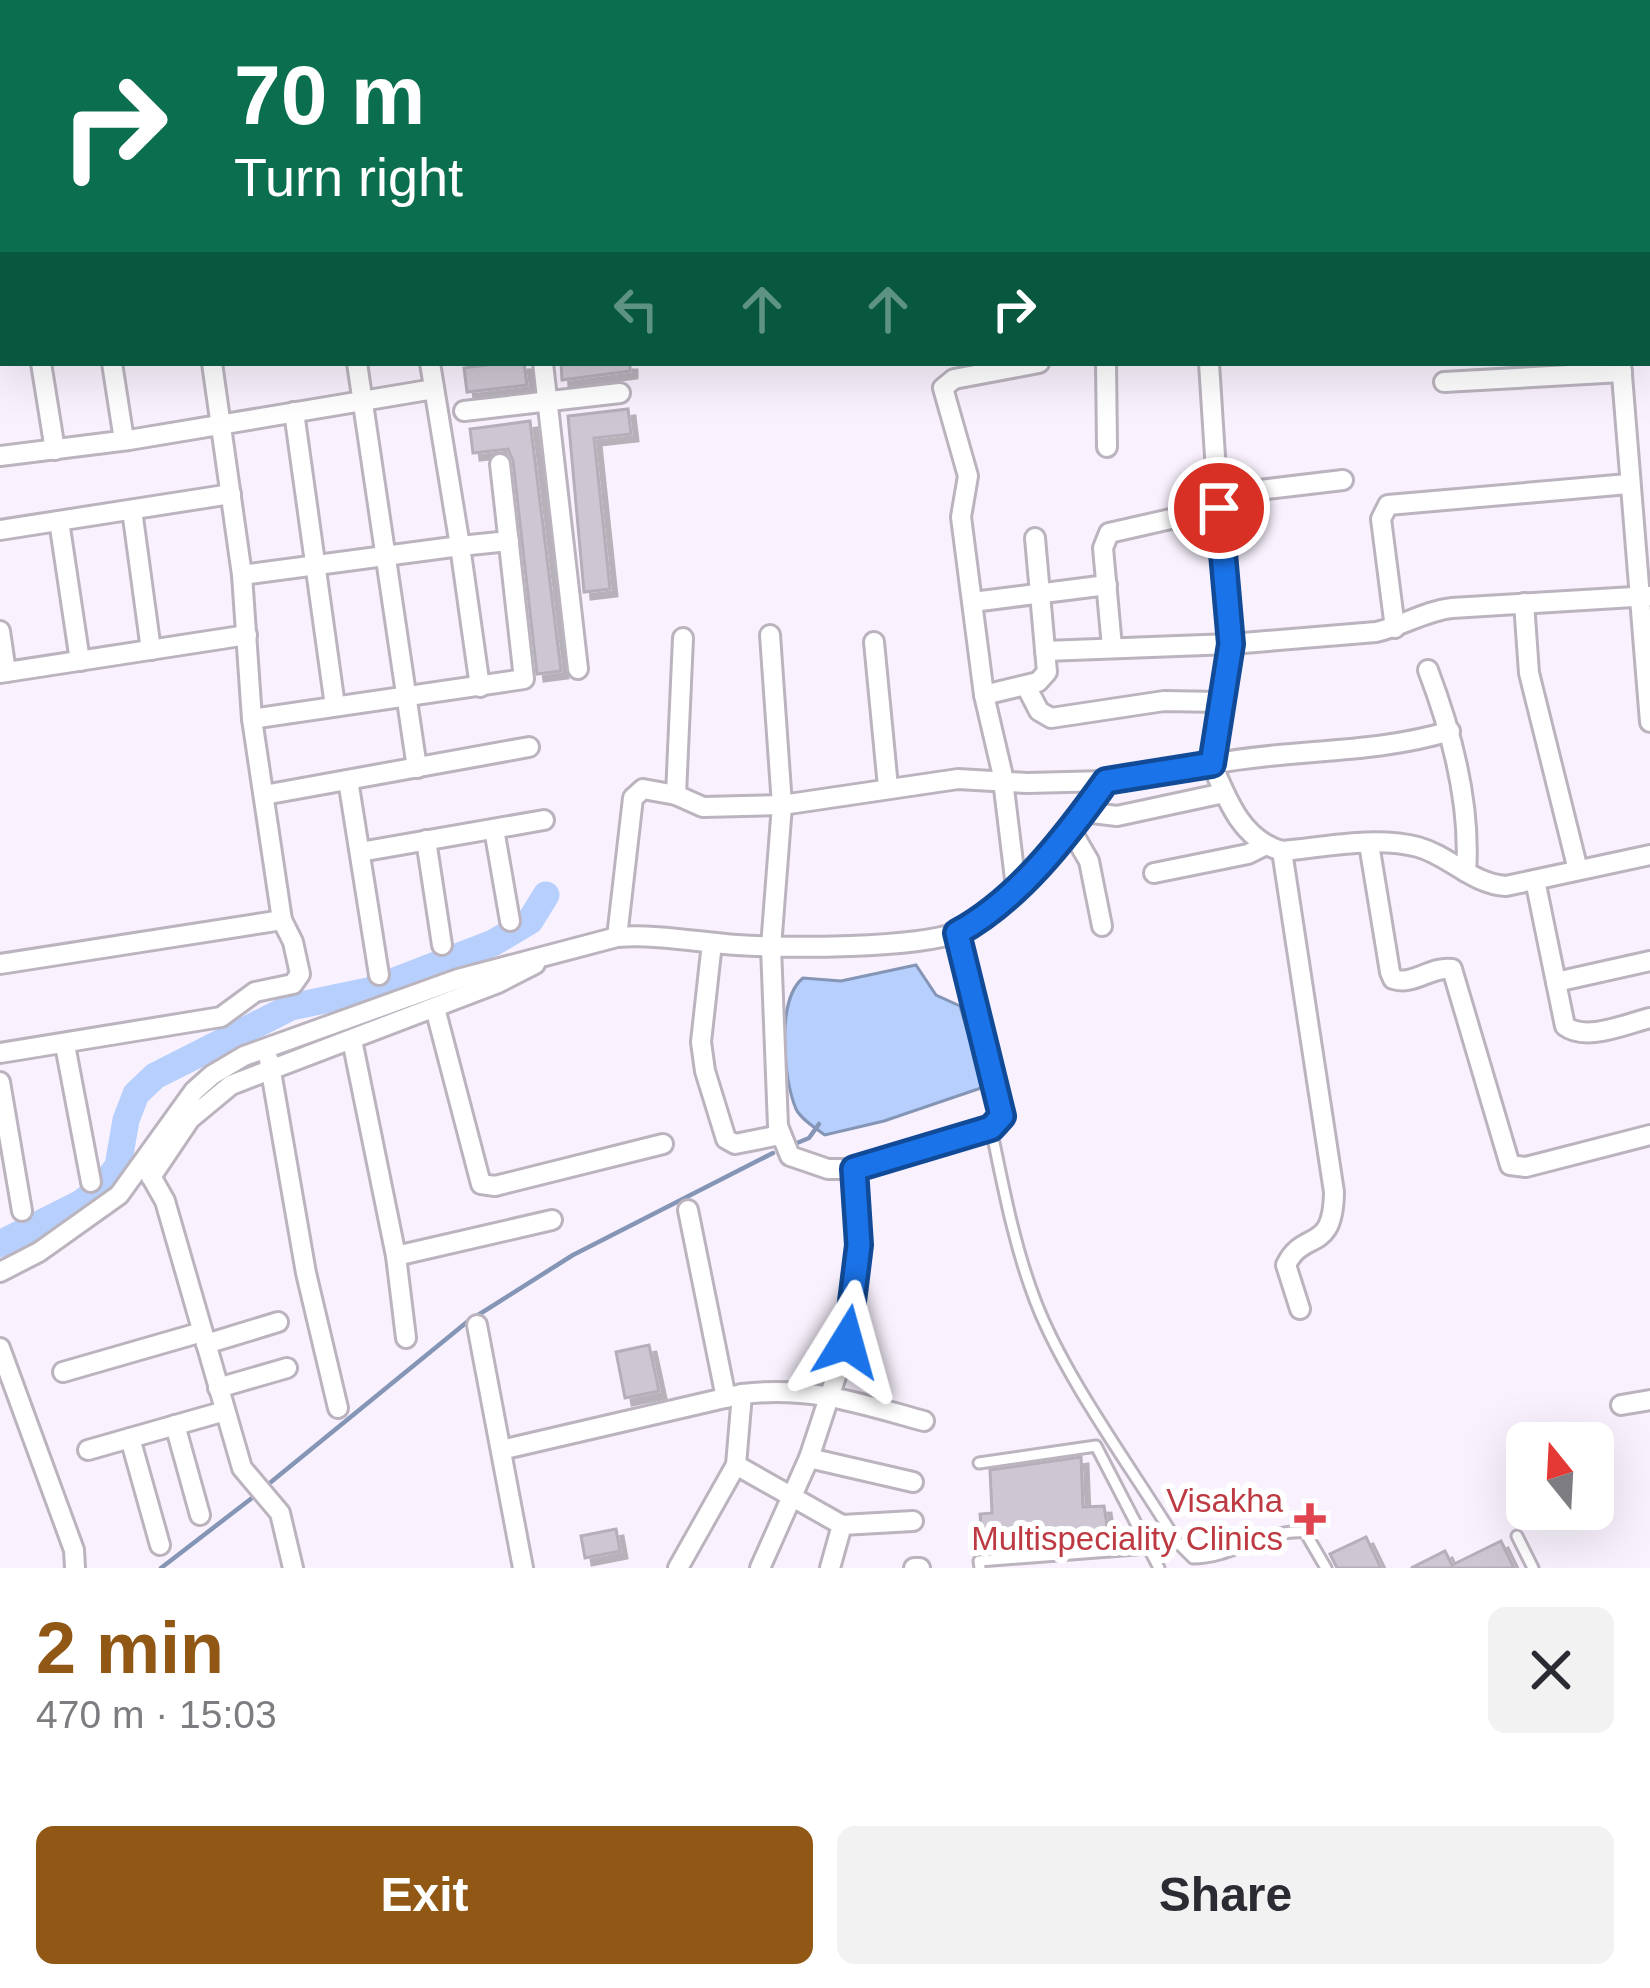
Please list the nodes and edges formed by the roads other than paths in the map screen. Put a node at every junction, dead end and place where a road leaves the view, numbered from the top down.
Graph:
1 (41, 366) edge
2 (112, 366) edge
3 (212, 366) edge
4 (357, 366) edge
5 (430, 366) edge
6 (543, 366) edge
7 (1023, 366) edge
8 (1106, 366) edge
9 (1209, 366) edge
10 (1621, 368) edge
11 (1444, 382) dead end
12 (434, 389) junction
13 (620, 393) dead end
14 (363, 400) junction
15 (547, 402) junction
16 (464, 411) dead end
17 (294, 412) junction
18 (222, 423) junction
19 (124, 440) junction
20 (1107, 447) dead end
21 (55, 450) junction
22 (0, 456) edge
23 (500, 464) dead end
24 (1343, 480) dead end
25 (1628, 484) junction
26 (231, 494) junction
27 (1218, 501) junction
28 (132, 510) junction
29 (59, 521) junction
30 (0, 530) edge
31 (1035, 538) dead end
32 (509, 541) junction
33 (460, 546) junction
34 (386, 555) junction
35 (316, 564) junction
36 (242, 575) junction
37 (1107, 585) junction
38 (1041, 595) junction
39 (1643, 597) edge
40 (973, 602) junction
41 (1524, 603) junction
42 (1394, 628) junction
43 (0, 631) edge
44 (247, 634) junction
45 (770, 635) dead end
46 (683, 638) dead end
47 (874, 642) dead end
48 (1231, 644) junction
49 (1112, 647) junction
50 (151, 650) junction
51 (1045, 651) junction
52 (80, 661) junction
53 (578, 669) dead end
54 (1428, 670) dead end
55 (3, 673) edge
56 (1026, 686) junction
57 (479, 687) junction
58 (984, 695) junction
59 (405, 697) junction
60 (1220, 703) junction
61 (335, 706) junction
62 (1649, 709) edge
63 (252, 719) junction
64 (1650, 722) edge
65 (1450, 731) junction
66 (529, 747) dead end
67 (1212, 764) junction
68 (417, 768) junction
69 (349, 780) junction
70 (1106, 781) junction
71 (1003, 782) junction
72 (888, 787) junction
73 (1224, 793) junction
74 (264, 795) junction
75 (676, 795) junction
76 (782, 805) junction
77 (1084, 812) junction
78 (544, 820) dead end
79 (494, 829) junction
80 (1071, 830) junction
81 (426, 840) junction
82 (1369, 844) junction
83 (1274, 848) junction
84 (360, 852) junction
85 (1650, 855) edge
86 (1578, 870) junction
87 (1466, 872) junction
88 (1154, 873) dead end
89 (1534, 880) junction
90 (1016, 887) junction
91 (281, 920) junction
92 (510, 921) dead end
93 (1102, 926) dead end
94 (957, 933) junction
95 (617, 937) junction
96 (712, 943) junction
97 (442, 945) dead end
98 (771, 947) junction
99 (542, 954) junction
100 (1650, 961) edge
101 (0, 964) edge
102 (380, 975) dead end
103 (1556, 982) junction
104 (435, 1008) junction
105 (1650, 1018) edge
106 (352, 1040) junction
107 (65, 1045) junction
108 (266, 1046) junction
109 (0, 1053) edge
110 (270, 1069) junction
111 (0, 1082) edge
112 (991, 1128) junction
113 (779, 1135) junction
114 (1650, 1136) edge
115 (663, 1144) dead end
116 (854, 1169) junction
117 (147, 1170) junction
118 (91, 1182) dead end
119 (22, 1210) dead end
120 (688, 1210) dead end
121 (551, 1220) dead end
122 (396, 1256) junction
123 (0, 1272) edge
124 (1300, 1310) dead end
125 (278, 1322) dead end
126 (477, 1325) dead end
127 (204, 1338) junction
128 (406, 1338) dead end
129 (0, 1348) edge
130 (287, 1368) dead end
131 (63, 1372) dead end
132 (218, 1388) junction
133 (734, 1396) junction
134 (832, 1396) junction
135 (1650, 1400) edge
136 (1621, 1405) dead end
137 (338, 1408) dead end
138 (225, 1411) junction
139 (924, 1420) dead end
140 (175, 1425) junction
141 (130, 1438) junction
142 (88, 1450) dead end
143 (501, 1450) junction
144 (809, 1457) junction
145 (979, 1462) dead end
146 (736, 1465) junction
147 (913, 1482) dead end
148 (794, 1496) junction
149 (200, 1515) dead end
150 (913, 1521) dead end
151 (842, 1525) junction
152 (1517, 1536) dead end
153 (160, 1545) dead end
154 (1149, 1548) junction
155 (835, 1567) edge
156 (74, 1568) edge
157 (293, 1568) edge
158 (523, 1568) edge
159 (678, 1568) edge
160 (760, 1568) edge
161 (980, 1568) edge
162 (1159, 1568) edge
163 (1326, 1568) edge
164 (1533, 1568) edge

1 - 21 street
2 - 19 street
3 - 18 street
4 - 14 street
5 - 12 street
6 - 15 street
7 - 40 street
8 - 20 street
9 - 27 street
10 - 11 street
10 - 25 street
12 - 14 street
12 - 33 street
13 - 15 street
14 - 17 street
14 - 34 street
15 - 16 street
15 - 53 street
17 - 18 street
17 - 35 street
18 - 19 street
18 - 26 street
19 - 21 street
21 - 22 street
23 - 32 street
24 - 27 street
25 - 39 street
25 - 42 street
26 - 28 street
26 - 36 street
27 - 37 street
27 - 48 street
28 - 29 street
28 - 50 street
29 - 30 street
29 - 52 street
31 - 38 street
32 - 33 street
32 - 57 street
33 - 34 street
33 - 57 street
34 - 35 street
34 - 59 street
35 - 36 street
35 - 61 street
36 - 44 street
37 - 38 street
37 - 49 street
38 - 40 street
38 - 51 street
39 - 41 street
39 - 62 street
40 - 58 street
41 - 42 street
41 - 86 street
42 - 48 street
43 - 55 street
44 - 50 street
44 - 63 street
45 - 76 street
46 - 75 street
47 - 72 street
48 - 49 street
48 - 60 street
49 - 51 street
50 - 52 street
51 - 56 street
52 - 55 street
54 - 65 street
56 - 58 street
56 - 60 street
57 - 59 street
58 - 71 street
59 - 61 street
59 - 68 street
60 - 67 street
61 - 63 street
62 - 64 street
63 - 74 street
65 - 67 street
65 - 87 street
66 - 68 street
67 - 70 street
67 - 73 street
68 - 69 street
69 - 74 street
69 - 84 street
70 - 71 street
70 - 77 street
71 - 72 street
71 - 90 street
72 - 76 street
73 - 77 street
73 - 83 street
74 - 91 street
75 - 76 street
75 - 95 street
76 - 98 street
77 - 80 street
78 - 79 street
79 - 81 street
79 - 92 street
80 - 90 street
80 - 93 street
81 - 84 street
81 - 97 street
82 - 83 street
82 - 87 street
82 - 114 street
83 - 88 street
83 - 124 street
84 - 102 street
85 - 86 street
86 - 89 street
87 - 89 street
89 - 103 street
90 - 94 street
91 - 101 street
91 - 107 street
94 - 98 street
94 - 112 street
95 - 96 street
95 - 99 street
96 - 98 street
96 - 113 street
98 - 113 street
99 - 104 street
99 - 108 street
100 - 103 street
103 - 105 street
104 - 106 street
104 - 115 street
106 - 110 street
106 - 122 street
107 - 109 street
107 - 118 street
108 - 110 street
108 - 117 street
110 - 117 street
110 - 137 street
111 - 119 street
112 - 116 street
112 - 163 lane
113 - 116 street
116 - 134 street
117 - 123 street
117 - 127 street
120 - 133 street
121 - 122 street
122 - 128 street
125 - 127 street
126 - 143 street
127 - 131 street
127 - 132 street
129 - 156 street
130 - 132 street
132 - 138 street
133 - 134 street
133 - 143 street
133 - 146 street
134 - 139 street
134 - 144 street
135 - 136 street
138 - 140 street
138 - 157 street
140 - 141 street
140 - 149 street
141 - 142 street
141 - 153 street
143 - 158 street
144 - 147 street
144 - 148 street
145 - 154 lane
146 - 148 street
146 - 159 street
148 - 151 street
148 - 160 street
150 - 151 street
151 - 155 street
152 - 164 lane
154 - 161 lane
154 - 162 lane

